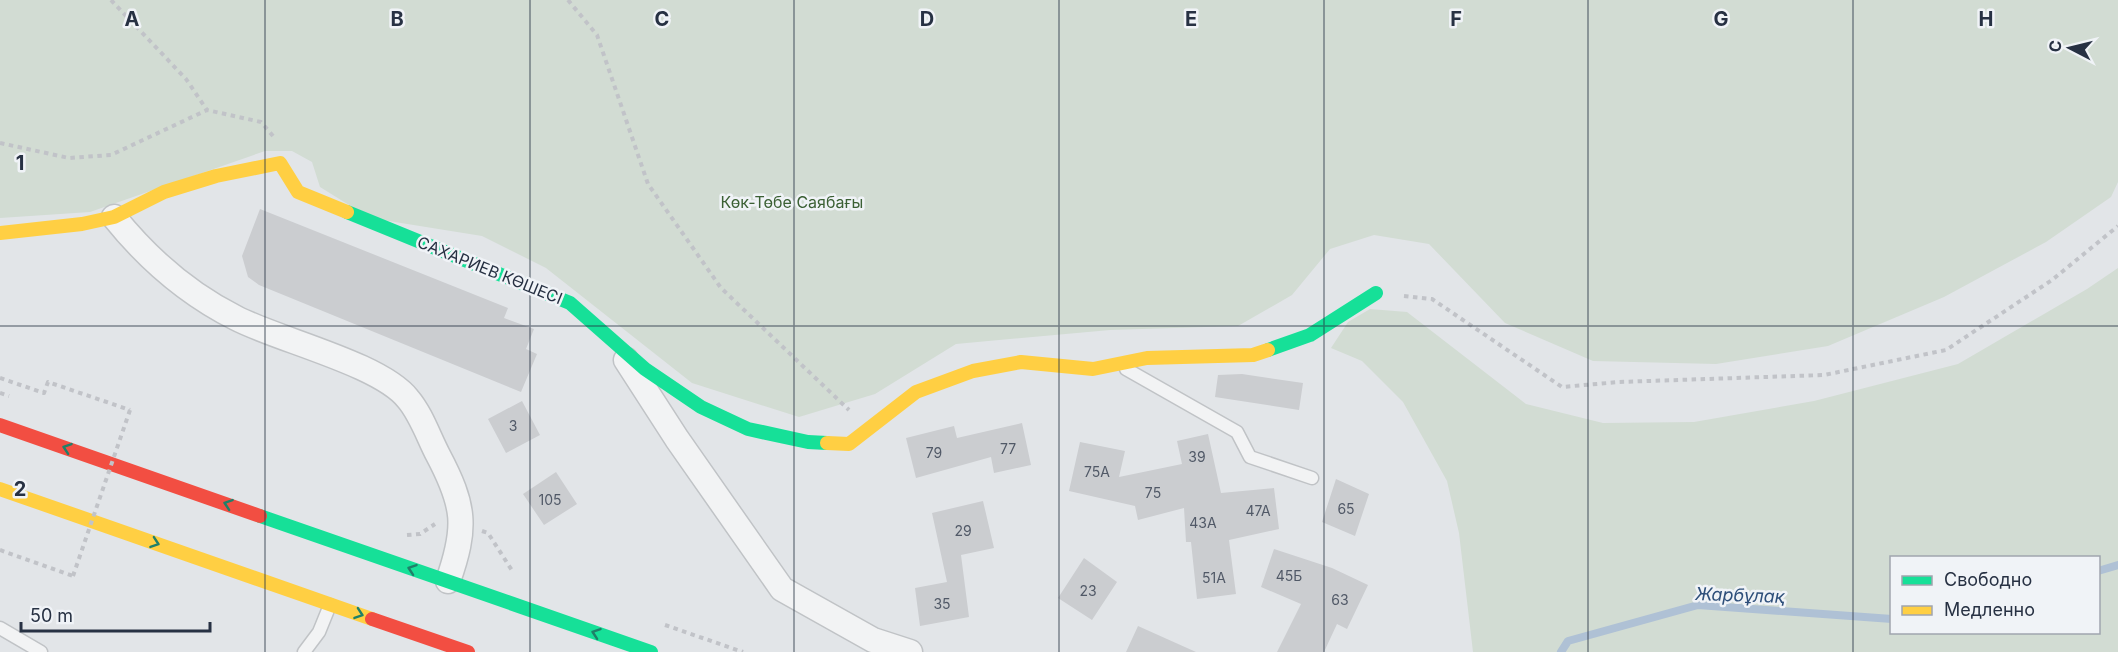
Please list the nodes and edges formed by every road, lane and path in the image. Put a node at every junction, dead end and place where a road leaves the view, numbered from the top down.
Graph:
1 (111, 0) edge
2 (568, 0) edge
3 (207, 110) junction
4 (0, 143) edge
5 (280, 163) junction
6 (114, 217) junction
7 (2118, 226) edge
8 (0, 233) edge
9 (1376, 293) joint
10 (618, 346) junction
11 (1118, 364) junction
12 (0, 378) edge
13 (0, 425) edge
14 (869, 429) junction
15 (1312, 478) dead end
16 (0, 489) edge
17 (488, 533) dead end
18 (2, 551) edge
19 (523, 575) dead end
20 (448, 581) junction
21 (330, 604) junction
22 (655, 621) dead end
23 (0, 628) edge
24 (308, 650) edge
25 (41, 652) edge
26 (468, 652) edge
27 (651, 652) edge
28 (743, 652) edge
29 (910, 652) edge

1 - 3 path
2 - 14 path
3 - 4 path
3 - 5 path
5 - 6 street
5 - 10 street, САХАРИЕВ КӨШЕСІ
6 - 8 street
6 - 20 street
7 - 9 path
9 - 11 street, САХАРИЕВ КӨШЕСІ
10 - 14 street, САХАРИЕВ КӨШЕСІ
10 - 29 street
11 - 14 street, САХАРИЕВ КӨШЕСІ
11 - 15 lane
12 - 18 path, bridge
20 -> 13 street
16 -> 21 street
17 - 19 path
27 -> 20 street
21 - 24 lane
21 -> 26 street
22 - 28 path
23 - 25 lane

